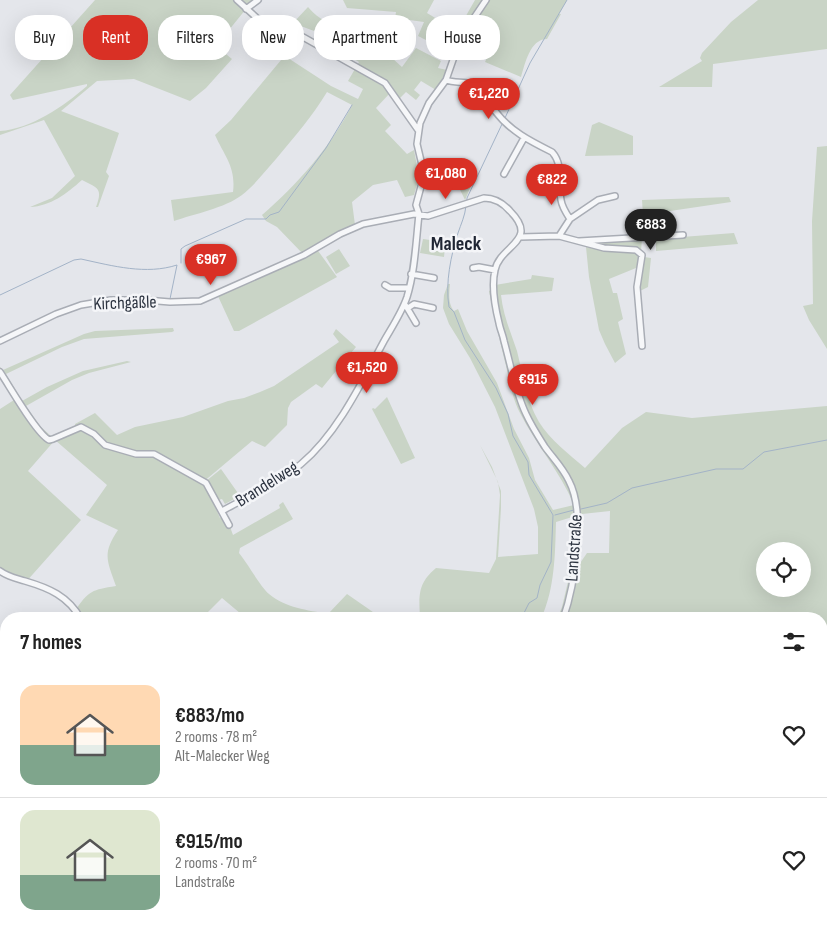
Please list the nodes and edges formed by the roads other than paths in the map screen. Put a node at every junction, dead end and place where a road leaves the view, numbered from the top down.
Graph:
1 (237, 0) edge
2 (258, 0) edge
3 (486, 0) edge
4 (246, 9) junction
5 (446, 80) junction
6 (418, 130) junction
7 (524, 138) junction
8 (504, 174) dead end
9 (615, 196) dead end
10 (419, 214) junction
11 (570, 219) junction
12 (683, 235) dead end
13 (559, 236) junction
14 (520, 237) junction
15 (578, 242) junction
16 (473, 268) dead end
17 (495, 270) junction
18 (412, 274) junction
19 (434, 278) dead end
20 (385, 285) dead end
21 (409, 288) junction
22 (405, 302) junction
23 (408, 308) junction
24 (433, 308) dead end
25 (416, 323) dead end
26 (0, 341) edge
27 (642, 346) dead end
28 (0, 372) edge
29 (222, 511) junction
30 (229, 526) dead end
31 (0, 571) edge
32 (77, 612) edge
33 (565, 612) edge

1 - 4 street
2 - 4 street
3 - 5 street
4 - 6 street
5 - 6 street
5 - 7 street
6 - 10 street
7 - 8 street
7 - 11 street
9 - 11 street
10 - 14 street
10 - 18 street, Brandelweg
10 - 26 street, Kirchgäßle
11 - 13 street
12 - 15 street
13 - 14 street
13 - 15 street
14 - 17 street
15 - 27 street
16 - 17 street
17 - 33 street, Landstraße
18 - 19 street
18 - 21 street, Brandelweg
20 - 21 street
21 - 22 street, Brandelweg
22 - 23 street
22 - 29 street, Brandelweg
23 - 24 street
23 - 25 street
28 - 29 street, Brandelweg
29 - 30 street, Brandelweg
31 - 32 street

